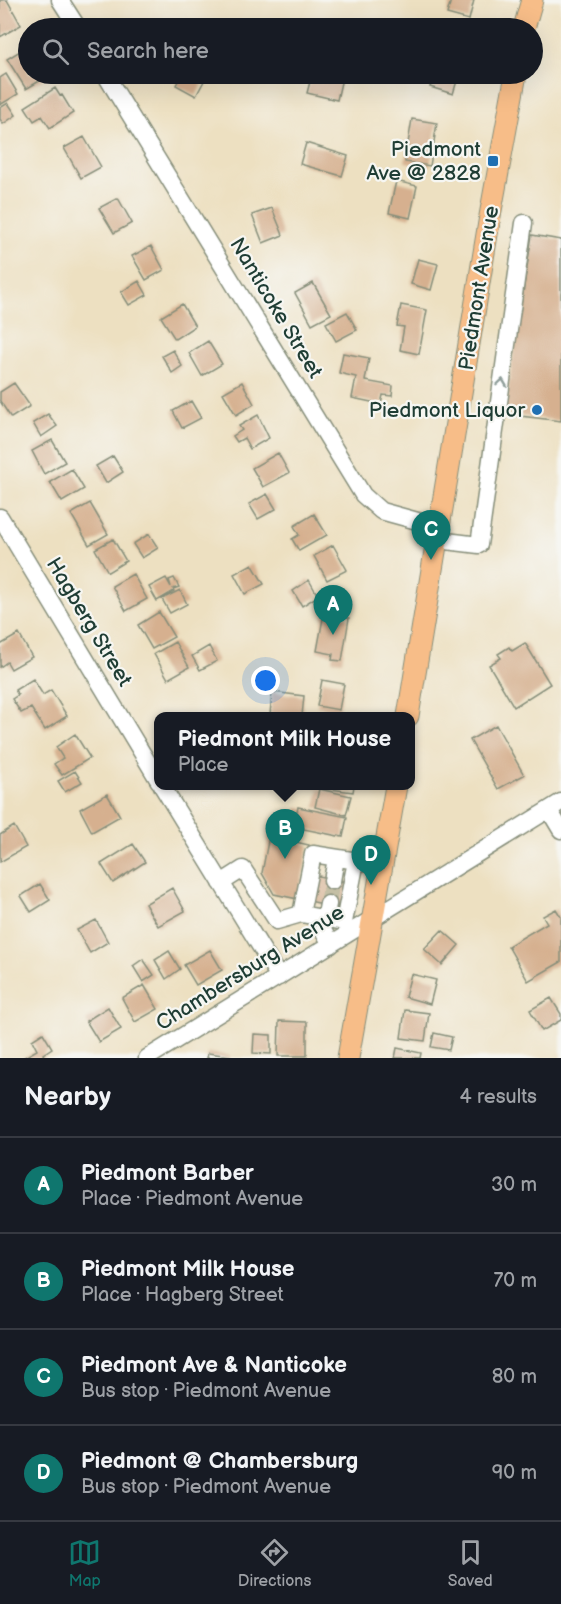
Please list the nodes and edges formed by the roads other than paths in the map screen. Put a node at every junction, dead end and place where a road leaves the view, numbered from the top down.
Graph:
1 (60, 0) edge
2 (532, 0) edge
3 (72, 18) edge
4 (527, 18) edge
5 (111, 84) edge
6 (514, 84) edge
7 (524, 223) dead end
8 (0, 517) edge
9 (439, 532) junction
10 (409, 712) edge
11 (154, 773) edge
12 (164, 790) edge
13 (395, 790) edge
14 (555, 806) edge
15 (561, 830) edge
16 (336, 858) junction
17 (356, 861) junction
18 (382, 865) junction
19 (332, 881) tunnel mouth
20 (221, 883) junction
21 (326, 911) junction
22 (301, 914) junction
23 (374, 918) junction
24 (331, 945) junction
25 (279, 977) junction
26 (147, 1058) edge
27 (348, 1058) edge

1 - 3 street
2 - 4 main road
5 - 9 street, Nanticoke Street
6 - 9 main road, Piedmont Avenue
9 -> 7 street, Nanticoke Street
8 - 11 street, Hagberg Street
9 - 10 main road, Piedmont Avenue
12 - 20 street
13 - 18 main road
14 - 15 street
14 - 23 street, Chambersburg Avenue
16 - 17 street
16 - 19 street
16 - 22 street
17 - 18 street
17 - 21 street
18 - 23 main road
20 - 22 street
20 - 25 street
21 - 22 street
21 - 24 street
23 - 24 street, Chambersburg Avenue
23 - 27 main road
24 - 25 street, Chambersburg Avenue
25 - 26 street, Chambersburg Avenue

